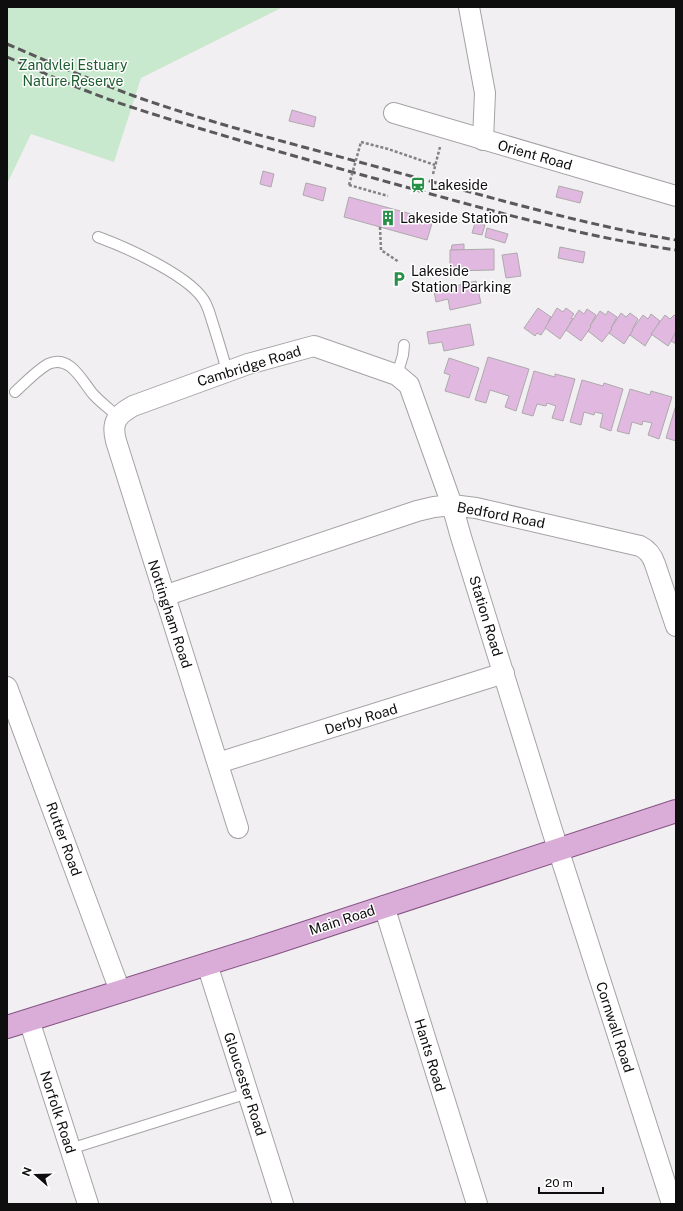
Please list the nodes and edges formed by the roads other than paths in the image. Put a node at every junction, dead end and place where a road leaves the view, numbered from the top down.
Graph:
1 (469, 7) edge
2 (394, 113) dead end
3 (484, 140) junction
4 (676, 196) edge
5 (98, 237) dead end
6 (404, 345) dead end
7 (228, 371) junction
8 (403, 380) junction
9 (15, 392) dead end
10 (126, 411) junction
11 (452, 505) junction
12 (164, 596) junction
13 (676, 626) edge
14 (504, 674) junction
15 (7, 687) edge
16 (218, 763) junction
17 (676, 811) edge
18 (238, 828) dead end
19 (559, 849) junction
20 (384, 906) junction
21 (207, 964) junction
22 (120, 991) junction
23 (29, 1020) junction
24 (7, 1027) edge
25 (248, 1093) junction
26 (70, 1149) junction
27 (88, 1204) edge
28 (283, 1204) edge
29 (477, 1204) edge
30 (672, 1204) edge

1 - 3 street
2 - 3 street, Orient Road
3 - 4 street, Orient Road
5 - 7 lane
6 - 8 lane
7 - 8 street, Cambridge Road
7 - 10 street, Cambridge Road
8 - 11 street, Station Road
9 - 10 lane
10 - 12 street, Nottingham Road
11 - 12 street, Bedford Road
11 - 13 street, Bedford Road
11 - 14 street, Station Road
12 - 16 street, Nottingham Road
14 - 16 street, Derby Road
14 - 19 street, Station Road
15 - 22 street, Rutter Road
16 - 18 street, Nottingham Road
17 - 19 main road, Main Road
19 - 20 main road, Main Road
19 - 30 street, Cornwall Road
20 - 21 main road, Main Road
20 - 29 street, Hants Road
21 - 22 main road, Main Road
21 - 25 street, Gloucester Road
22 - 23 main road, Main Road
23 - 24 main road, Main Road
23 - 26 street, Norfolk Road
25 - 26 lane
25 - 28 street, Gloucester Road
26 - 27 street, Norfolk Road

